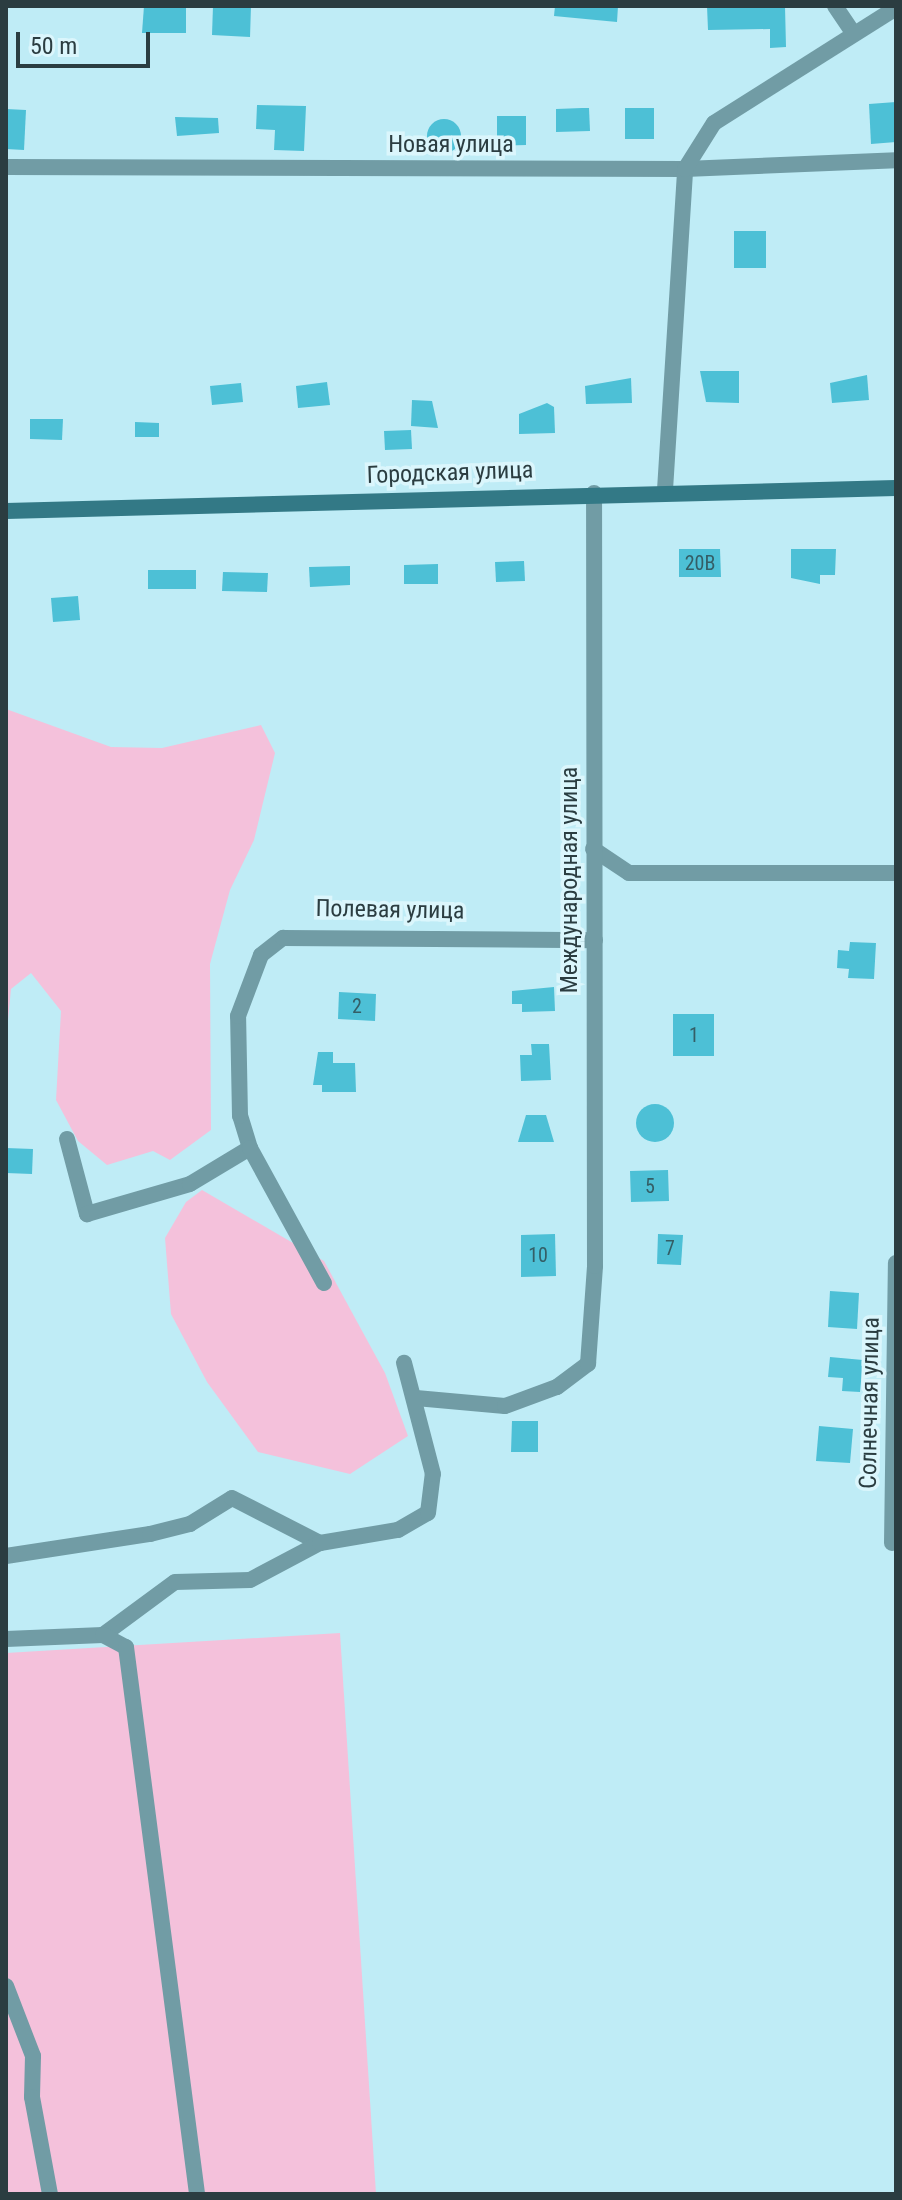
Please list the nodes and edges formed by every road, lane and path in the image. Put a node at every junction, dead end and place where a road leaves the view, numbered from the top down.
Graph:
1 (835, 6) edge
2 (850, 6) edge
3 (896, 8) edge
4 (853, 33) junction
5 (896, 160) edge
6 (6, 167) edge
7 (685, 169) junction
8 (896, 488) edge
9 (665, 490) junction
10 (594, 493) junction
11 (6, 511) edge
12 (593, 849) junction
13 (896, 873) edge
14 (595, 940) junction
15 (67, 1139) dead end
16 (250, 1148) junction
17 (896, 1263) edge
18 (324, 1283) dead end
19 (404, 1363) dead end
20 (416, 1398) junction
21 (320, 1543) junction
22 (892, 1543) dead end
23 (6, 1556) edge
24 (103, 1635) junction
25 (6, 1639) edge
26 (6, 1986) edge
27 (50, 2194) edge
28 (197, 2194) edge

1 - 4 street
2 - 4 street
3 - 4 street
4 - 7 street
5 - 7 street, Новая улица
6 - 7 street, Новая улица
7 - 9 street
8 - 9 main road, Городская улица
9 - 10 main road, Городская улица
10 - 11 main road, Городская улица
10 - 12 street, Международная улица
12 - 13 street
12 - 14 street, Международная улица
14 - 16 street, Полевая улица
14 - 20 street, Международная улица
15 - 16 street
16 - 18 street, Полевая улица
17 - 22 street, Солнечная улица
19 - 20 street
20 - 21 street
21 - 23 street
21 - 24 street
24 - 25 street
24 - 28 street
26 - 27 street

